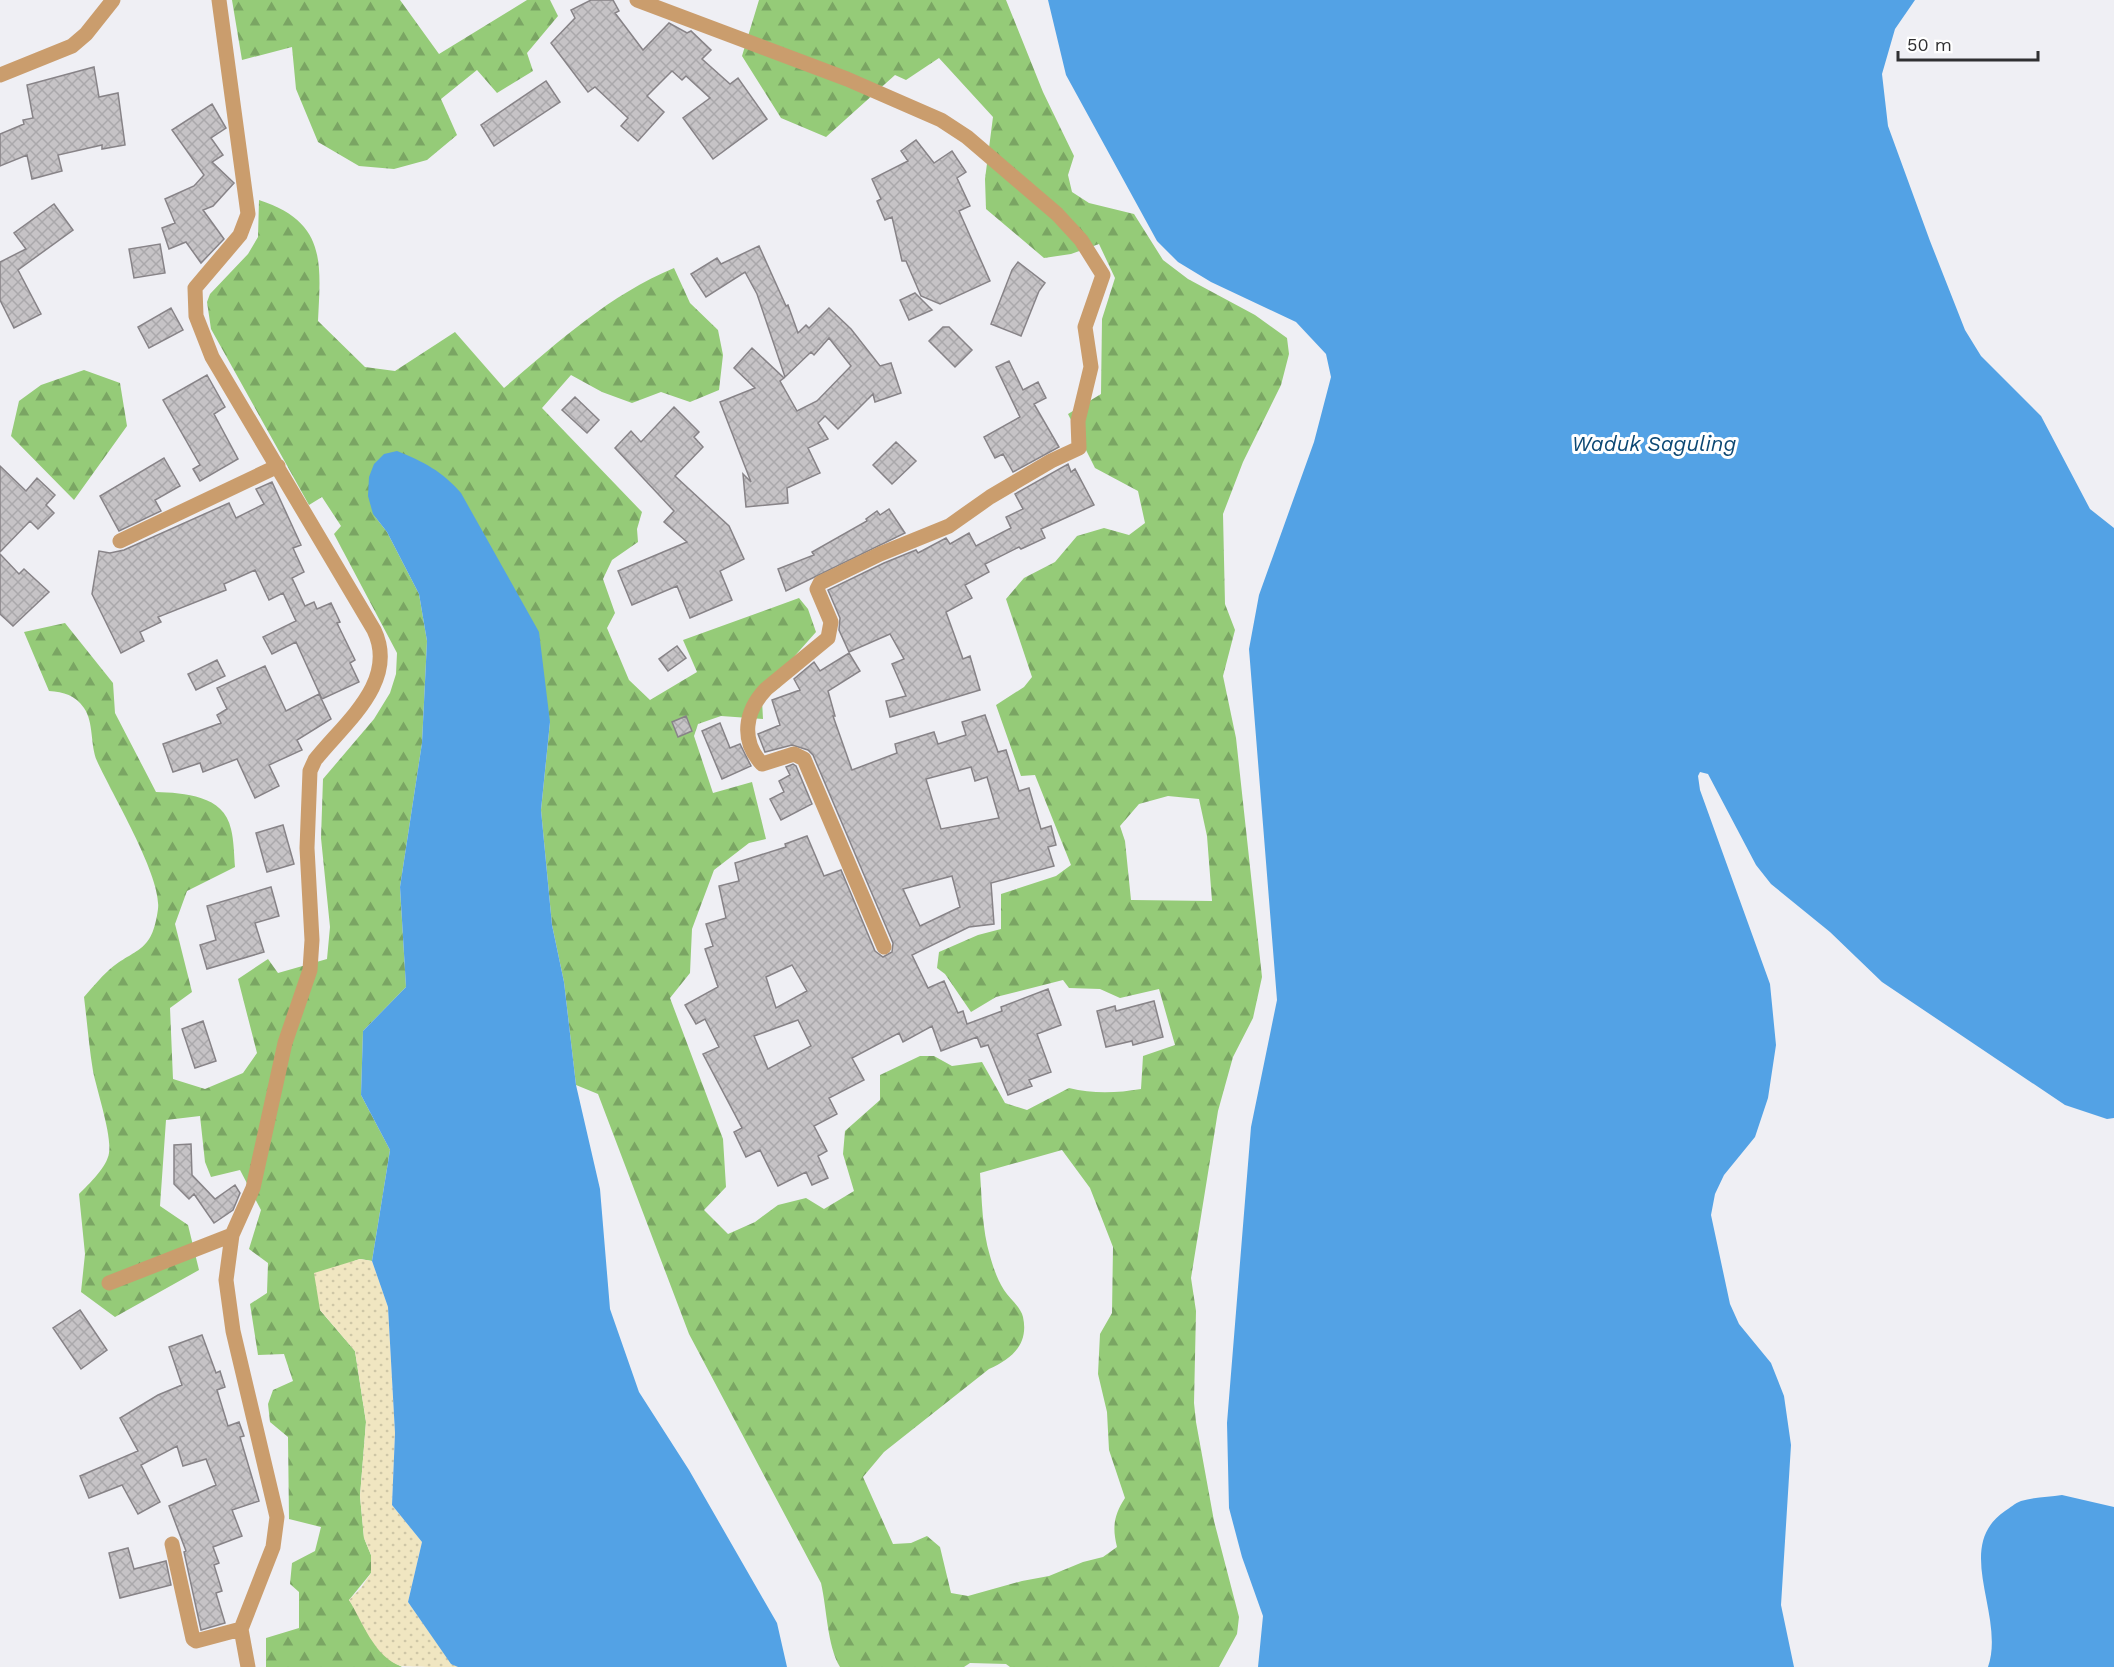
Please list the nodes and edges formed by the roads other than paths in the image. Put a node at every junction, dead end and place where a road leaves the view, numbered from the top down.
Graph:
1 (113, 0) edge
2 (219, 0) edge
3 (637, 0) edge
4 (0, 75) edge
5 (278, 466) junction
6 (120, 541) dead end
7 (884, 947) dead end
8 (232, 1235) junction
9 (109, 1283) dead end
10 (172, 1544) dead end
11 (241, 1629) junction
12 (248, 1667) edge

1 - 4 street
2 - 5 street
3 - 7 street
5 - 6 street
5 - 8 street
8 - 9 street
8 - 11 street
10 - 11 street
11 - 12 street

